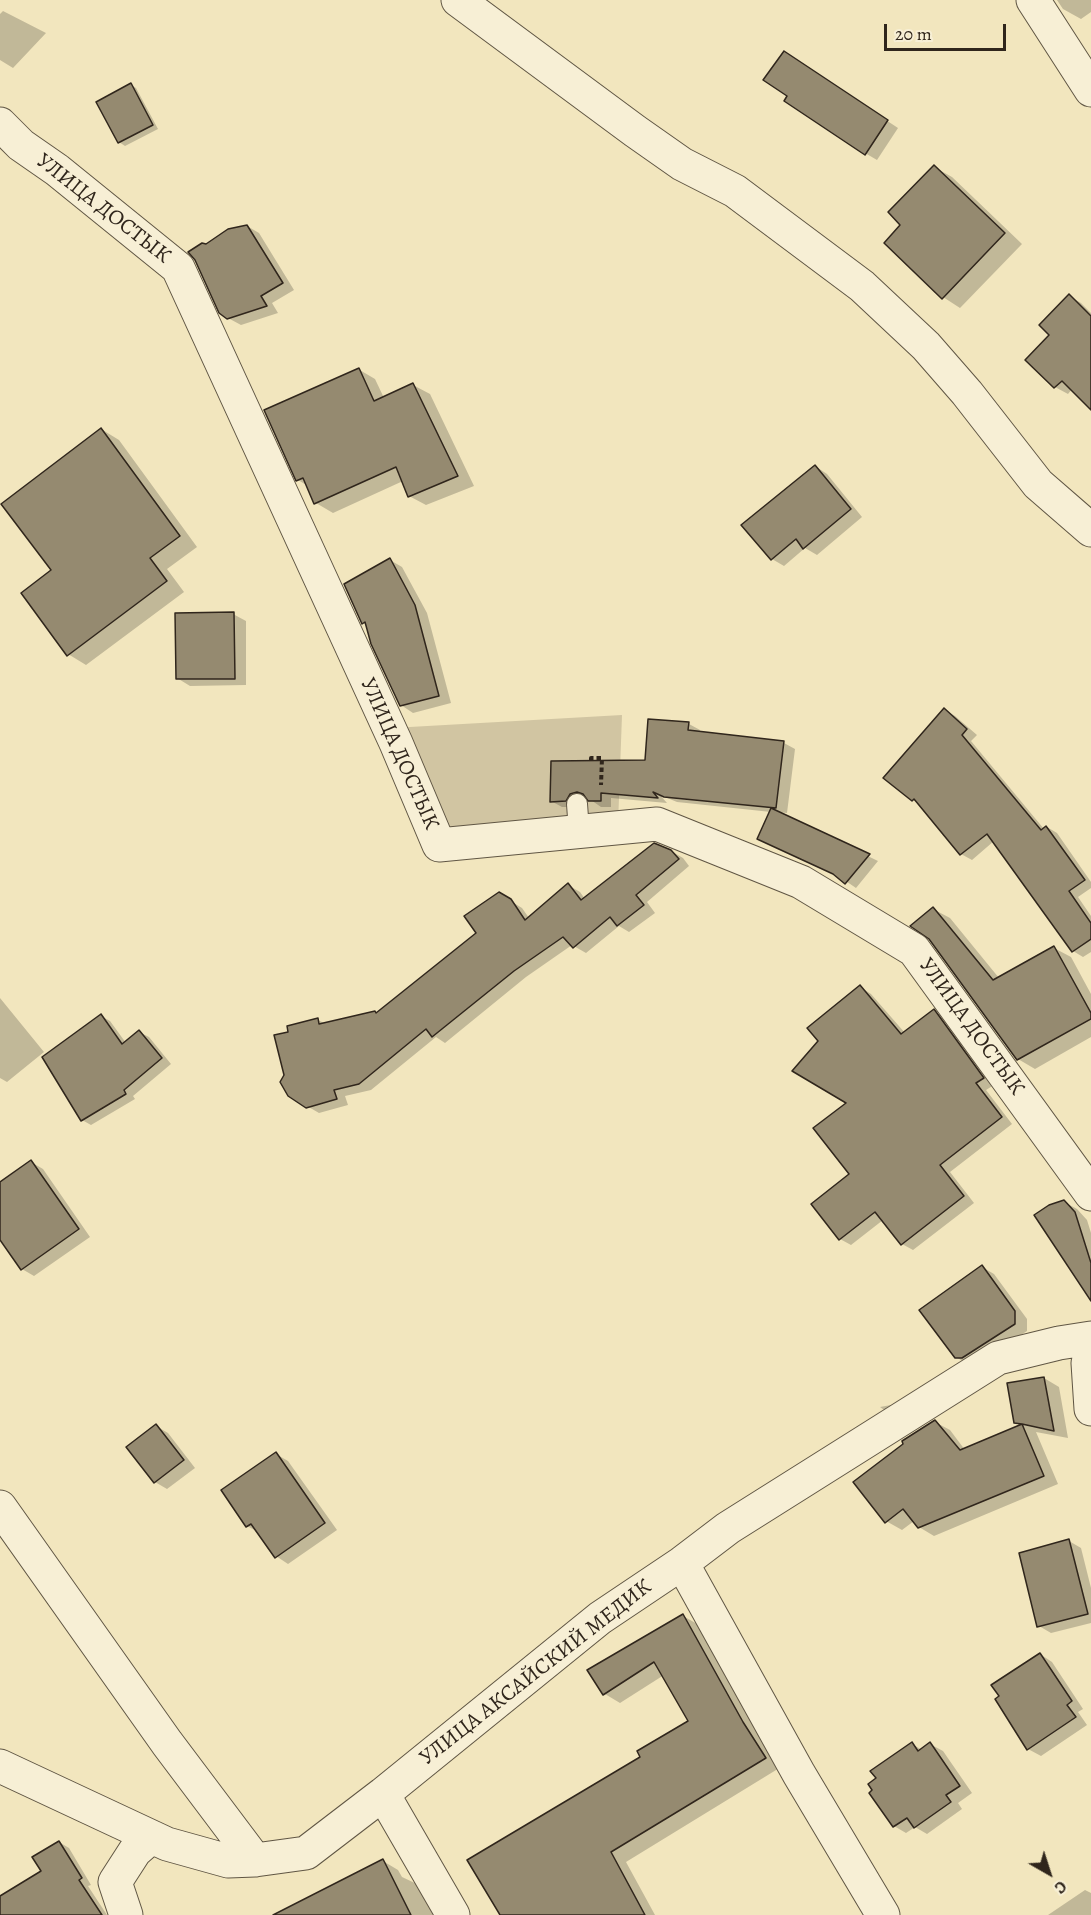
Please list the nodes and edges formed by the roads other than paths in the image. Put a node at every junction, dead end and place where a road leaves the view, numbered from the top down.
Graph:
1 (458, 0) edge
2 (1033, 0) edge
3 (1091, 90) edge
4 (0, 123) edge
5 (1091, 530) edge
6 (1091, 1194) edge
7 (1091, 1338) edge
8 (1091, 1354) edge
9 (1091, 1410) edge
10 (0, 1507) edge
11 (682, 1563) junction
12 (0, 1766) edge
13 (383, 1794) junction
14 (151, 1837) junction
15 (255, 1860) junction
16 (126, 1915) edge
17 (453, 1915) edge
18 (883, 1915) edge

1 - 5 street
2 - 3 street
4 - 6 street, УЛИЦА ДОСТЫК
7 - 11 street, УЛИЦА АКСАЙСКИЙ МЕДИК
8 - 9 street
10 - 15 street
11 - 13 street, УЛИЦА АКСАЙСКИЙ МЕДИК
11 - 18 street
12 - 14 street, УЛИЦА АКСАЙСКИЙ МЕДИК
13 - 15 street, УЛИЦА АКСАЙСКИЙ МЕДИК
13 - 17 street
14 - 15 street, УЛИЦА АКСАЙСКИЙ МЕДИК
14 - 16 street

